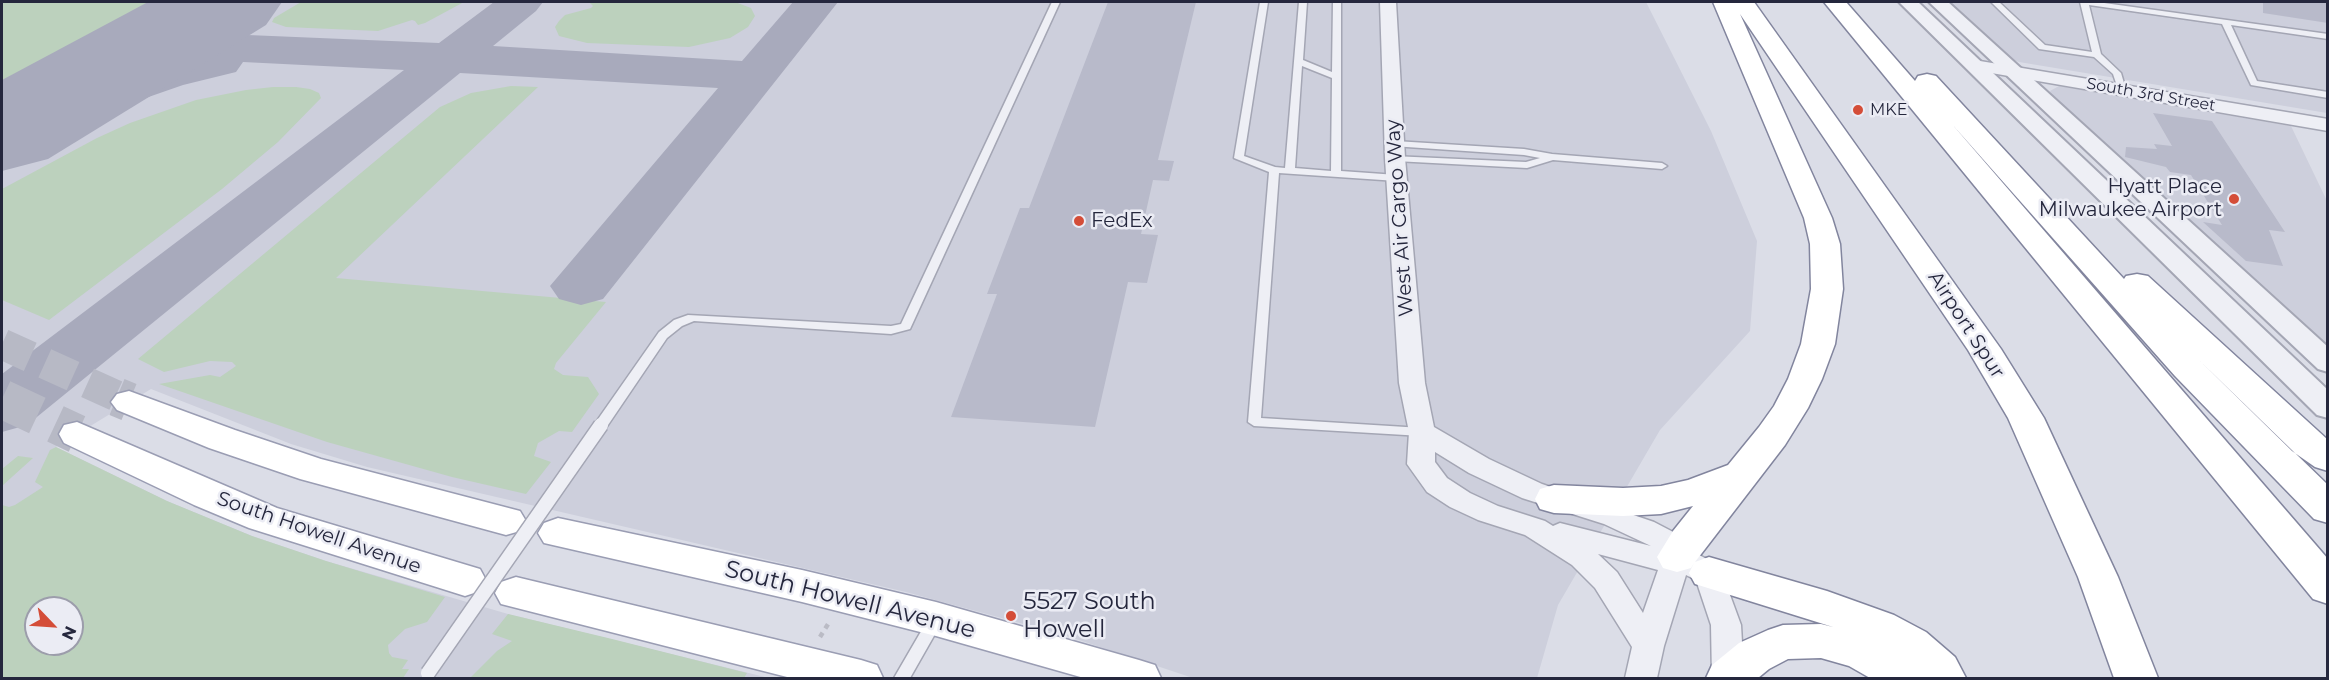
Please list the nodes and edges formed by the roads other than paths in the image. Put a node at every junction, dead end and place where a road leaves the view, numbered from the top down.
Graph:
1 (1056, 2) edge
2 (1264, 2) edge
3 (1304, 2) edge
4 (1337, 2) edge
5 (1388, 2) edge
6 (1724, 2) edge
7 (1743, 2) edge
8 (1835, 2) edge
9 (1851, 2) edge
10 (1995, 2) edge
11 (1930, 8) edge
12 (2225, 22) junction
13 (2327, 39) edge
14 (2097, 55) junction
15 (1299, 61) junction
16 (1974, 66) junction
17 (2014, 72) junction
18 (1337, 77) junction
19 (2122, 90) junction
20 (2328, 95) edge
21 (2328, 125) edge
22 (1994, 153) junction
23 (1395, 154) junction
24 (1552, 157) junction
25 (1662, 166) dead end
26 (1274, 170) junction
27 (1290, 171) junction
28 (1336, 174) junction
29 (2328, 363) edge
30 (129, 402) tunnel mouth
31 (2328, 408) edge
32 (1422, 432) junction
33 (77, 434) tunnel mouth
34 (2328, 458) edge
35 (1739, 474) junction
36 (2328, 509) edge
37 (1544, 513) junction
38 (506, 521) dead end
39 (558, 533) dead end
40 (1693, 565) junction
41 (465, 580) dead end
42 (2328, 588) edge
43 (516, 593) dead end
44 (936, 619) junction
45 (1648, 646) junction
46 (426, 676) edge
47 (861, 678) edge
48 (902, 678) edge
49 (1139, 678) edge
50 (1641, 678) edge
51 (1728, 678) edge
52 (1906, 678) edge
53 (1944, 678) edge
54 (2136, 678) edge

1 - 46 lane, bridge
2 - 26 lane
3 - 15 lane
4 - 18 lane
5 - 23 street, West Air Cargo Way
6 - 35 main road
7 - 54 main road, Airport Spur
8 - 42 main road
9 - 22 main road
10 - 14 lane
11 - 16 street
11 - 17 street
12 - 13 lane
12 - 14 lane
12 - 20 lane
14 - 19 lane
15 - 18 lane
15 - 27 lane
16 - 17 street, South 3rd Street
16 - 31 street
17 - 19 street, South 3rd Street
17 - 29 street
18 - 28 lane
19 - 21 street, South 3rd Street
22 - 34 main road
22 - 36 main road
23 - 24 lane
23 - 24 lane
23 - 28 lane
23 - 32 street, West Air Cargo Way
24 - 25 lane
26 - 27 lane
26 - 32 lane
27 - 28 lane
30 - 38 main road
32 - 37 street, West Air Cargo Way
32 - 37 street, West Air Cargo Way
33 - 41 main road, South Howell Avenue
35 - 37 main road
35 - 40 main road
37 - 40 street
37 - 45 street, West Air Cargo Way
39 - 44 main road, South Howell Avenue
40 - 45 street
40 - 51 street
40 - 53 main road
43 - 47 main road
44 - 48 lane
44 - 49 main road, South Howell Avenue
45 - 50 street
51 - 52 main road

